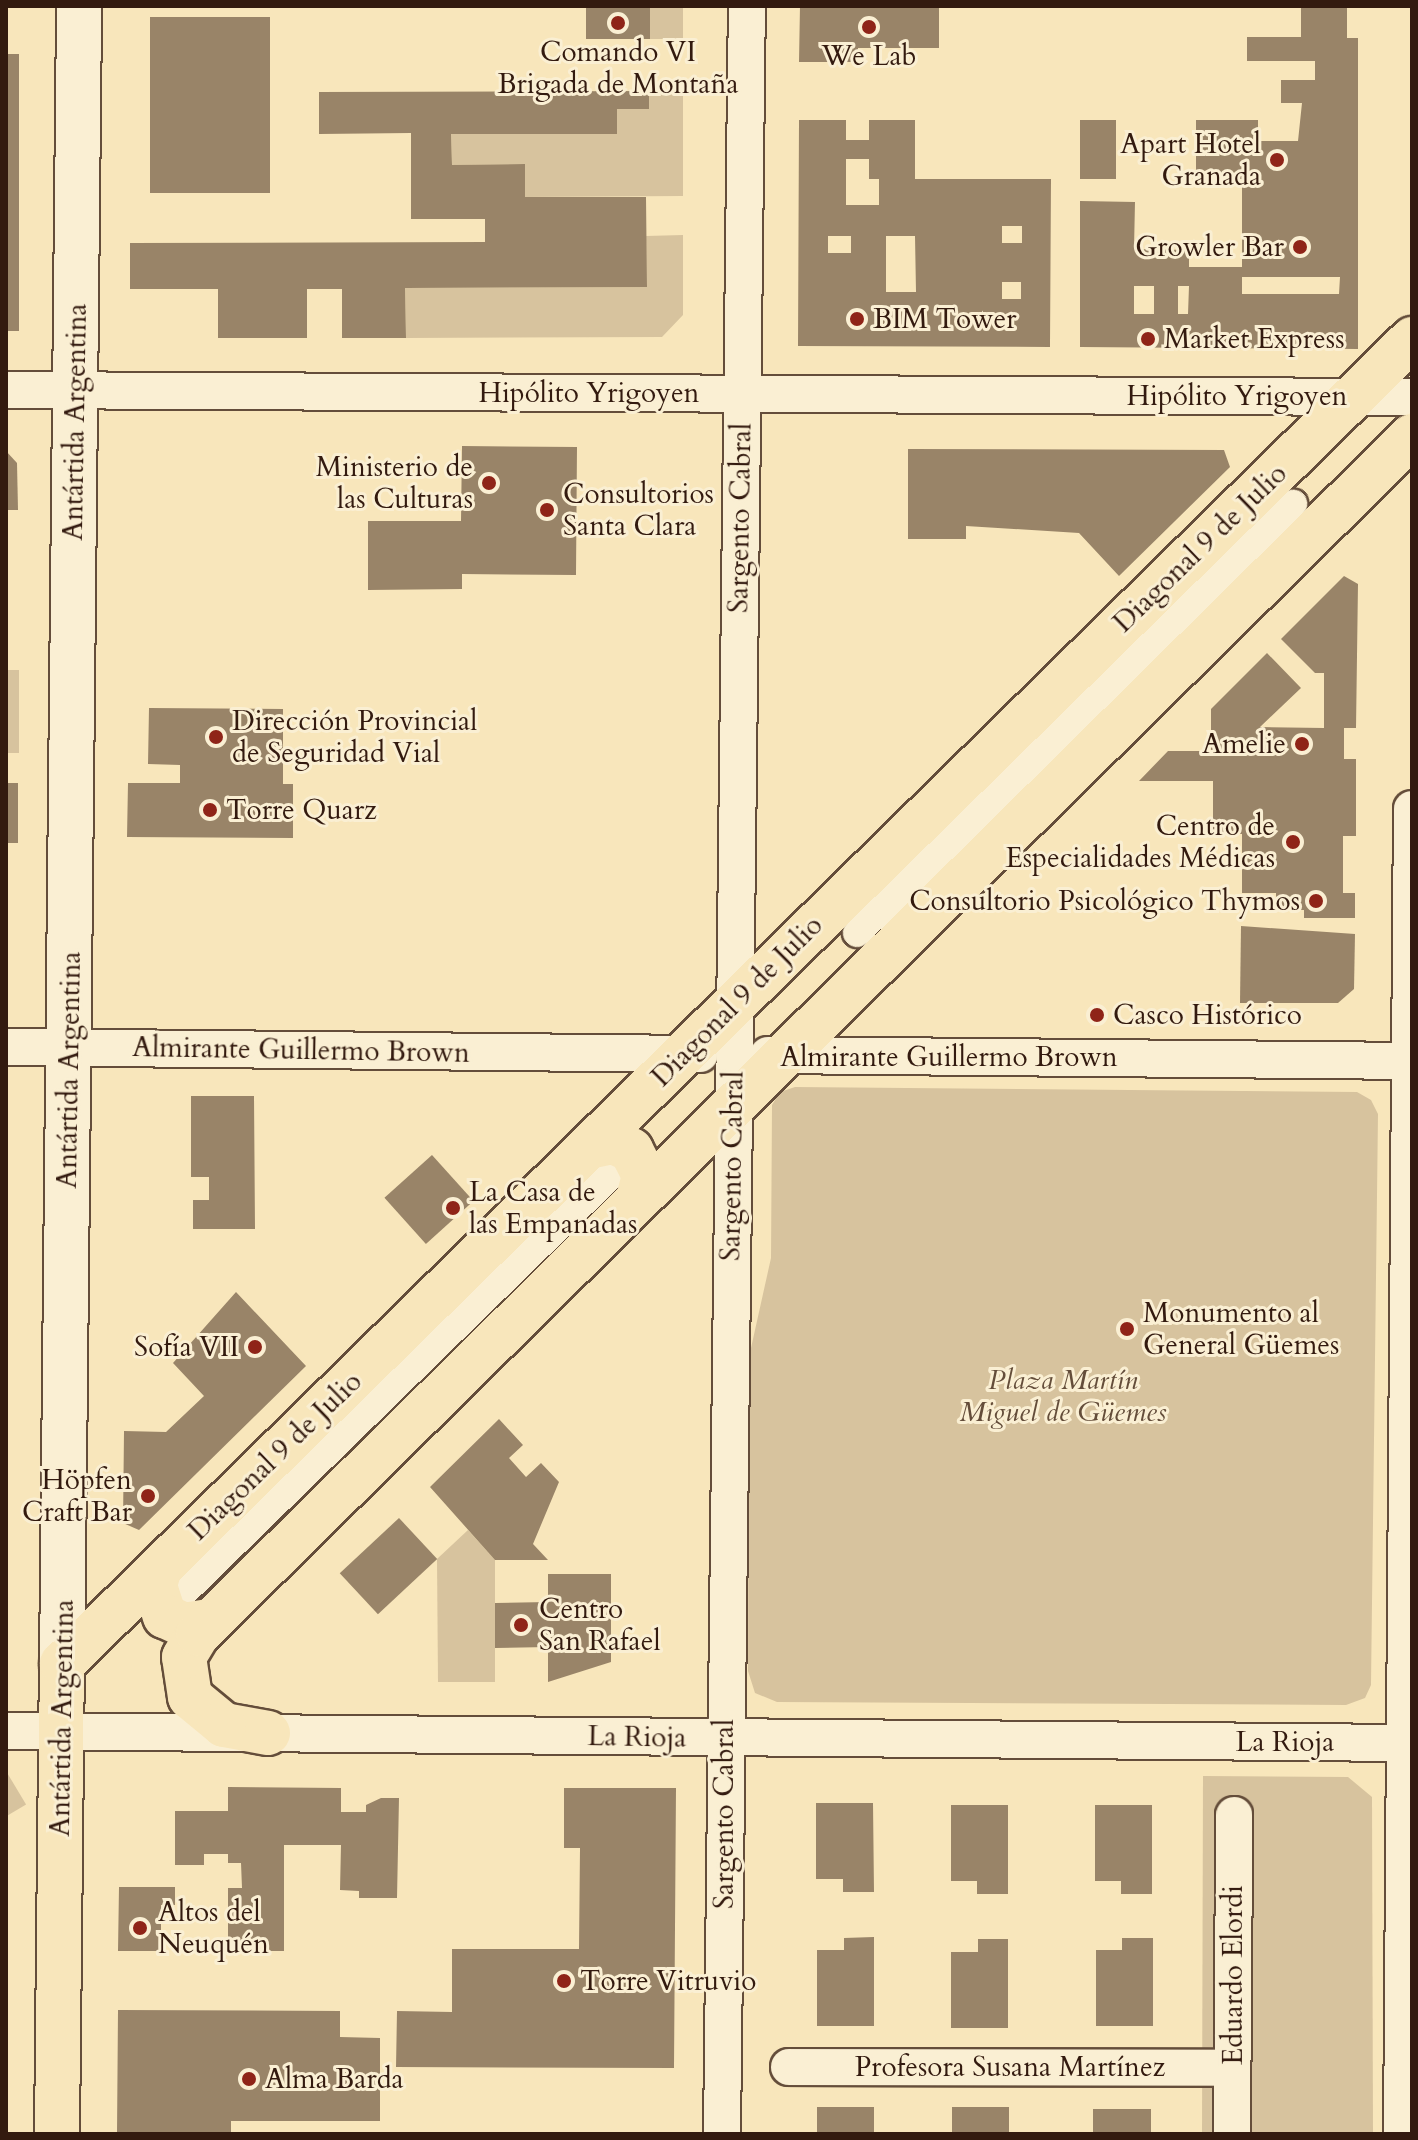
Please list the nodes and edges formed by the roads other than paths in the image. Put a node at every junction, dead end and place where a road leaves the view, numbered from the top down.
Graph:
1 (79, 6) edge
2 (747, 6) edge
3 (1412, 339) edge
4 (6, 390) edge
5 (75, 390) junction
6 (742, 394) junction
7 (1353, 397) junction
8 (1412, 397) edge
9 (1412, 436) edge
10 (1293, 505) junction
11 (1412, 809) edge
12 (858, 932) junction
13 (734, 1002) junction
14 (6, 1047) edge
15 (69, 1048) junction
16 (684, 1054) junction
17 (733, 1055) junction
18 (784, 1055) junction
19 (1411, 1061) edge
20 (733, 1107) junction
21 (613, 1173) junction
22 (184, 1594) junction
23 (62, 1664) junction
24 (6, 1731) edge
25 (62, 1732) junction
26 (268, 1733) junction
27 (724, 1738) junction
28 (1408, 1743) edge
29 (1234, 1815) dead end
30 (789, 2067) dead end
31 (1232, 2068) junction
32 (57, 2134) edge
33 (722, 2134) edge
34 (1232, 2134) edge
35 (1402, 2134) edge

1 - 5 main road, Antártida Argentina
2 - 6 street, Sargento Cabral
3 - 7 main road, Diagonal 9 de Julio
4 - 5 street, Hipólito Yrigoyen
5 - 6 street, Hipólito Yrigoyen
5 - 15 main road, Antártida Argentina
6 - 7 street, Hipólito Yrigoyen
6 - 13 street, Sargento Cabral
7 - 8 street, Hipólito Yrigoyen
7 - 10 main road, Diagonal 9 de Julio
9 - 10 main road, Diagonal 9 de Julio
10 - 12 main road, Diagonal 9 de Julio
10 - 12 main road, Diagonal 9 de Julio
11 - 19 street
12 - 13 main road, Diagonal 9 de Julio
12 - 18 main road, Diagonal 9 de Julio
13 - 16 main road, Diagonal 9 de Julio
13 - 17 street, Sargento Cabral
14 - 15 street, Almirante Guillermo Brown
15 - 16 street, Almirante Guillermo Brown
15 - 23 main road, Antártida Argentina
16 - 17 street, Almirante Guillermo Brown
16 - 21 main road, Diagonal 9 de Julio
17 - 18 street, Almirante Guillermo Brown
17 - 20 street, Sargento Cabral
18 - 19 street, Almirante Guillermo Brown
18 - 20 main road, Diagonal 9 de Julio
19 - 28 street
20 - 21 main road, Diagonal 9 de Julio
20 - 27 street, Sargento Cabral
21 - 22 main road, Diagonal 9 de Julio
21 - 22 main road, Diagonal 9 de Julio
22 - 23 main road, Diagonal 9 de Julio
22 - 26 main road, Diagonal 9 de Julio
23 - 25 main road, Antártida Argentina
24 - 25 street, La Rioja
25 - 26 street, La Rioja
25 - 32 main road, Antártida Argentina
26 - 27 street, La Rioja
27 - 28 street, La Rioja
27 - 33 street, Sargento Cabral
28 - 35 street
29 - 31 street, Eduardo Elordi
30 - 31 street, Profesora Susana Martínez
31 - 34 street, Eduardo Elordi

